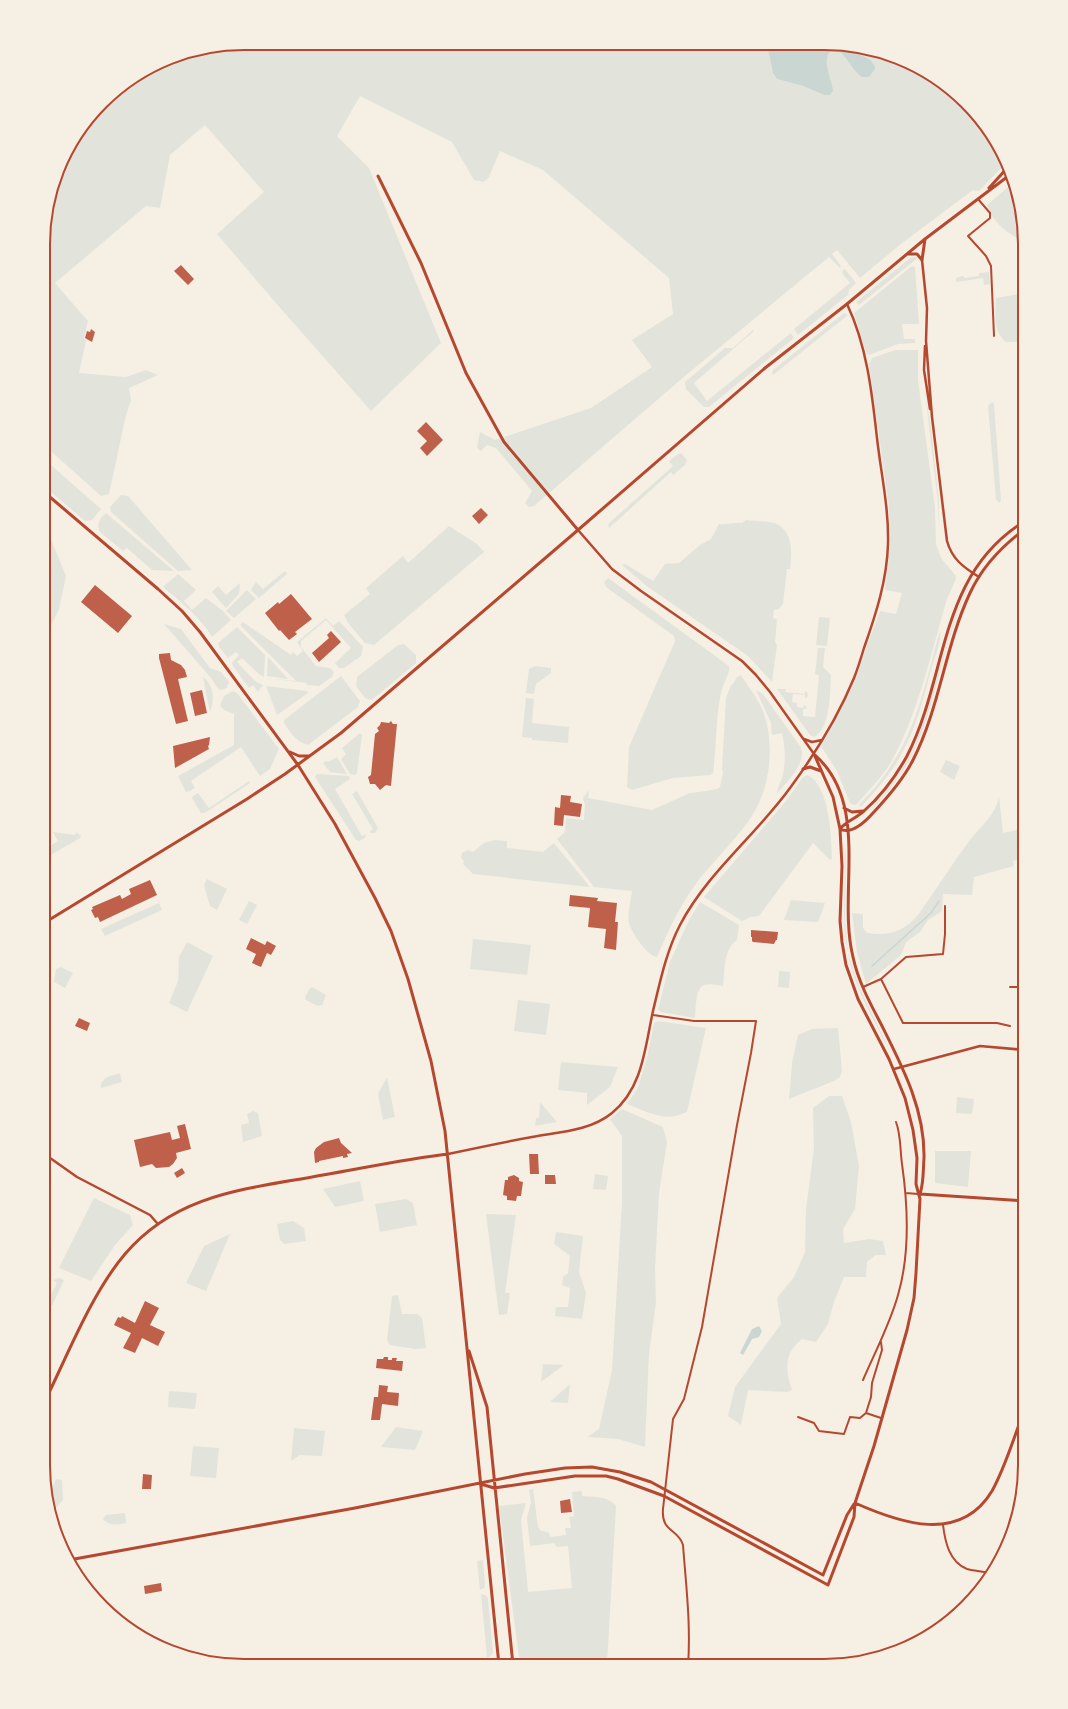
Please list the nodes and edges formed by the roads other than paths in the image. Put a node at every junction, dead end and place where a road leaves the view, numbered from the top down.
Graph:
1 (1004, 172) edge
2 (378, 176) dead end
3 (1006, 177) edge
4 (986, 192) junction
5 (977, 198) junction
6 (925, 239) junction
7 (907, 254) junction
8 (922, 260) junction
9 (847, 304) junction
10 (994, 336) dead end
11 (50, 497) edge
12 (1018, 526) edge
13 (578, 530) junction
14 (1018, 536) edge
15 (972, 573) junction
16 (979, 576) junction
17 (802, 738) junction
18 (822, 740) junction
19 (287, 749) junction
20 (814, 754) junction
21 (311, 756) junction
22 (298, 765) junction
23 (803, 769) junction
24 (821, 771) junction
25 (844, 808) junction
26 (865, 811) junction
27 (847, 822) junction
28 (840, 829) junction
29 (849, 830) junction
30 (944, 906) dead end
31 (50, 919) edge
32 (881, 979) junction
33 (863, 987) junction
34 (1010, 987) dead end
35 (1018, 987) edge
36 (653, 1015) junction
37 (1010, 1026) dead end
38 (1018, 1049) edge
39 (901, 1067) junction
40 (894, 1070) junction
41 (896, 1122) dead end
42 (448, 1154) junction
43 (50, 1158) edge
44 (906, 1193) junction
45 (920, 1194) junction
46 (1018, 1201) edge
47 (157, 1223) junction
48 (880, 1340) junction
49 (467, 1345) junction
50 (863, 1380) dead end
51 (50, 1390) edge
52 (866, 1413) junction
53 (798, 1417) dead end
54 (881, 1418) junction
55 (1018, 1427) edge
56 (575, 1468) junction
57 (575, 1476) junction
58 (494, 1481) junction
59 (481, 1484) junction
60 (494, 1488) junction
61 (665, 1489) junction
62 (664, 1496) junction
63 (855, 1503) junction
64 (943, 1524) junction
65 (74, 1559) edge
66 (986, 1572) edge
67 (824, 1575) junction
68 (830, 1579) junction
69 (498, 1659) edge
70 (512, 1659) edge
71 (688, 1659) edge

1 - 4 main road
2 - 13 main road
3 - 4 main road
4 - 5 main road
5 - 6 main road
5 - 10 street
6 - 7 main road
6 - 8 main road
7 - 8 main road
7 - 9 main road
8 - 15 street
9 - 13 main road
9 - 18 street
11 - 19 main road
12 - 15 main road
13 - 17 street
13 - 21 main road
14 - 16 main road
15 - 16 street
15 - 26 main road
16 - 29 main road
17 - 18 street
17 - 20 street
18 - 20 street
19 - 21 main road
19 - 22 main road
20 - 23 street
20 - 24 main road
20 - 25 main road
21 - 22 main road
22 - 31 main road
22 - 42 main road
23 - 24 main road
23 - 36 street
24 - 28 main road
25 - 26 main road
25 - 27 main road
26 - 27 main road
27 - 28 main road
27 - 29 main road
28 - 29 main road
28 - 40 main road
29 - 33 main road
30 - 32 street
32 - 33 street
32 - 37 street
33 - 39 main road
34 - 35 street
36 - 42 street
36 - 61 street
38 - 39 street
39 - 40 street
39 - 45 main road
40 - 45 main road
41 - 44 street
42 - 47 main road
42 - 49 main road
43 - 47 street
44 - 45 street
44 - 48 street
45 - 46 main road
45 - 54 main road
47 - 51 main road
48 - 50 street
48 - 52 street
49 - 58 main road
49 - 59 main road
52 - 53 street
52 - 54 street
54 - 63 main road
55 - 64 main road
56 - 57 main road
56 - 58 main road
56 - 61 main road
57 - 60 main road
57 - 62 main road
58 - 59 main road
58 - 60 main road
59 - 60 main road
59 - 65 main road
59 - 69 main road
60 - 70 main road
61 - 62 street
61 - 67 main road
62 - 68 main road
62 - 71 street
63 - 64 main road
63 - 67 main road
63 - 68 main road
64 - 66 street
67 - 68 main road

